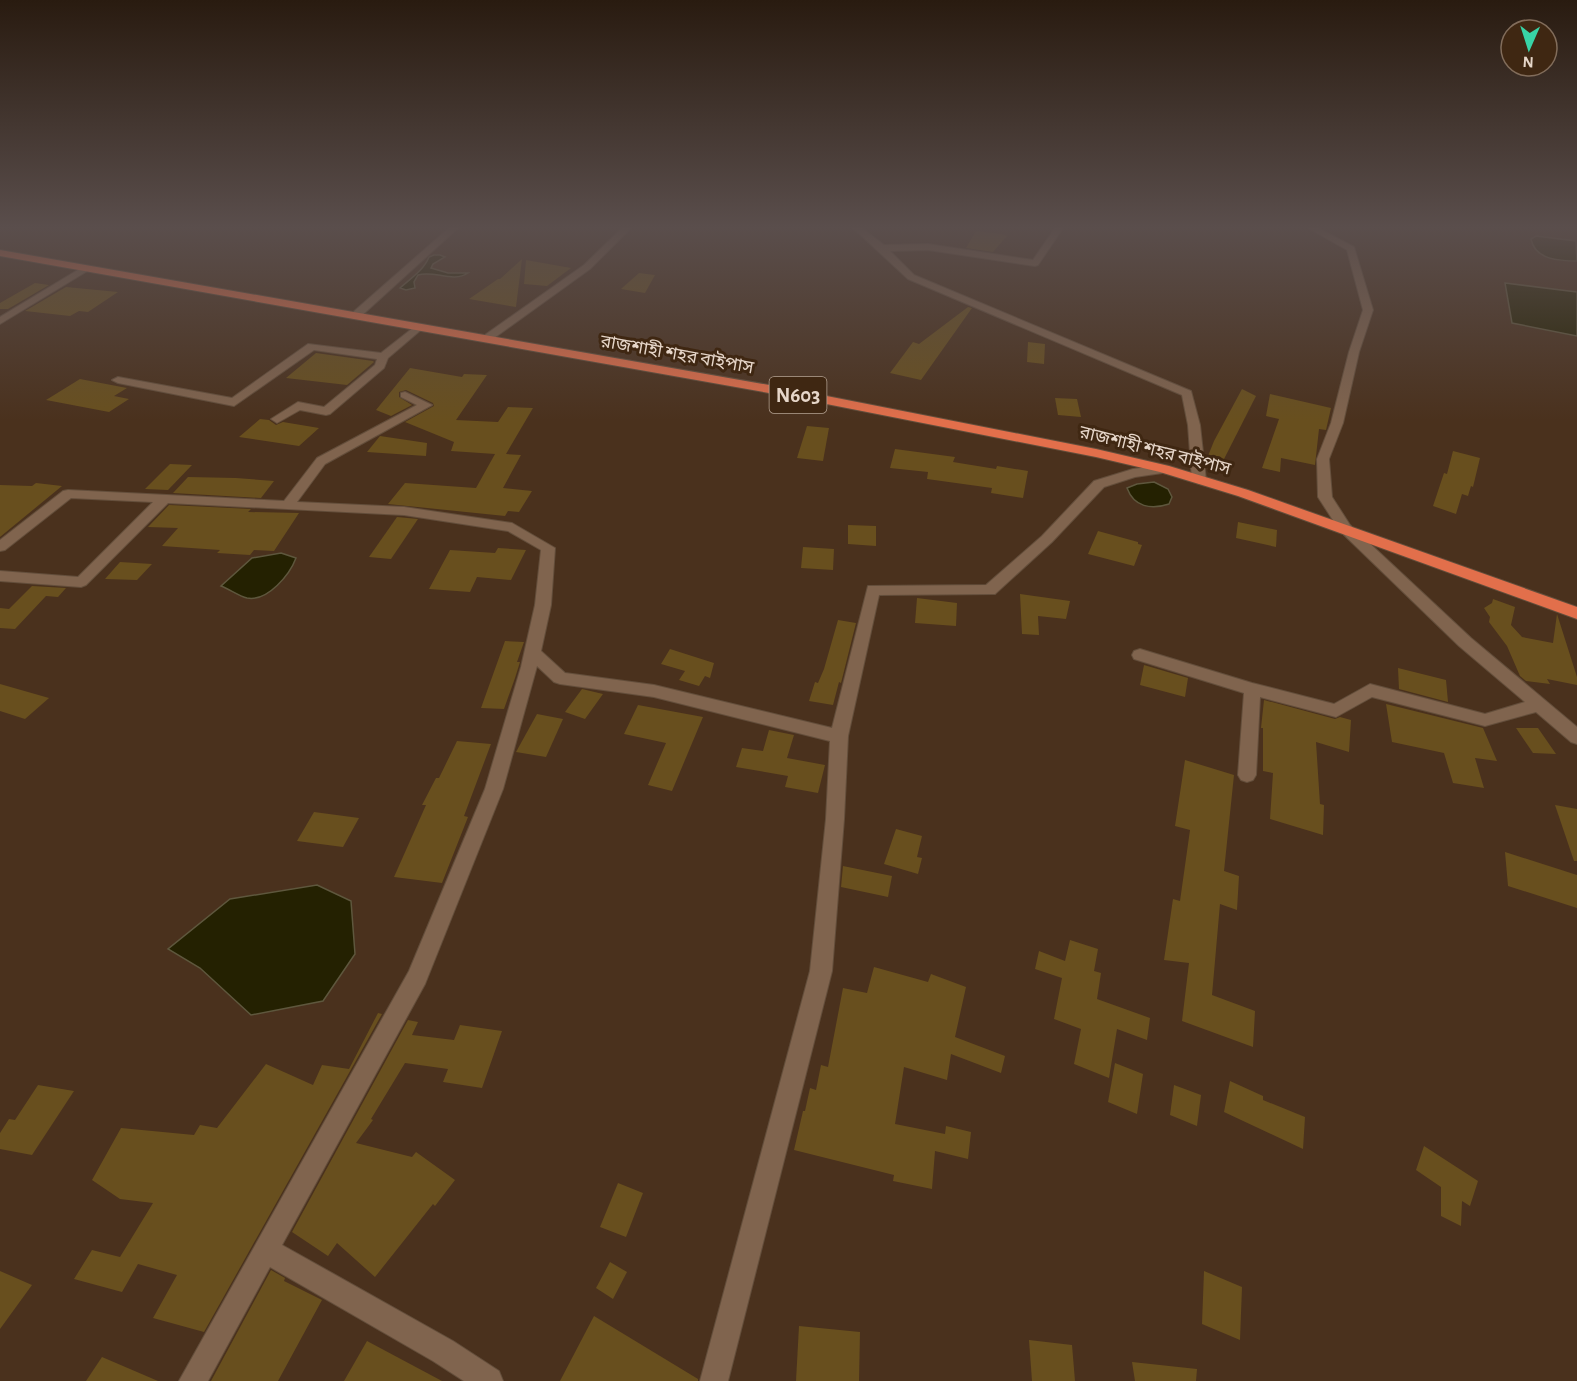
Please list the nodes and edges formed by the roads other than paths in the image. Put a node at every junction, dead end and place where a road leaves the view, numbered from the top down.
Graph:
1 (47, 292) edge
2 (216, 292) edge
3 (381, 292) edge
4 (551, 292) edge
5 (948, 292) edge
6 (1363, 292) edge
7 (355, 316) junction
8 (0, 321) edge
9 (418, 327) junction
10 (486, 339) junction
11 (383, 357) junction
12 (118, 380) dead end
13 (405, 396) dead end
14 (277, 419) dead end
15 (1164, 469) junction
16 (1199, 480) junction
17 (165, 498) junction
18 (288, 505) junction
19 (1345, 528) junction
20 (0, 547) edge
21 (0, 576) edge
22 (1577, 613) edge
23 (533, 653) junction
24 (1140, 655) dead end
25 (1252, 688) junction
26 (1539, 705) junction
27 (839, 736) junction
28 (1577, 737) edge
29 (1247, 775) dead end
30 (267, 1251) junction
31 (193, 1381) edge
32 (489, 1381) edge
33 (714, 1381) edge

1 - 8 street
2 - 7 highway, রাজশাহী শহর বাইপাস / N603
3 - 7 street
4 - 10 street
5 - 16 street
6 - 19 street
7 - 9 highway, রাজশাহী শহর বাইপাস / N603
9 - 10 highway, রাজশাহী শহর বাইপাস / N603
9 - 11 street
10 - 15 highway, রাজশাহী শহর বাইপাস / N603
11 - 12 street
11 - 14 street
13 - 18 street
15 - 16 highway, রাজশাহী শহর বাইপাস / N603
15 - 27 street
16 - 19 highway, রাজশাহী শহর বাইপাস / N603
17 - 18 street
17 - 20 street
17 - 21 street
18 - 23 street
19 - 22 highway, রাজশাহী শহর বাইপাস / N603
19 - 26 street
23 - 27 street
23 - 30 street
24 - 25 street
25 - 26 street
25 - 29 street
26 - 28 street
27 - 33 street
30 - 31 street
30 - 32 street

